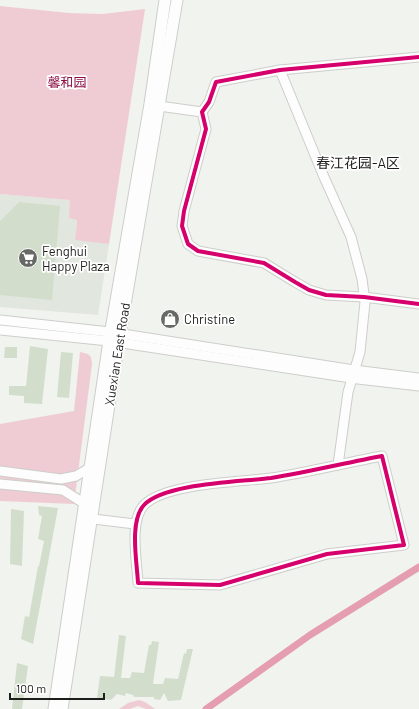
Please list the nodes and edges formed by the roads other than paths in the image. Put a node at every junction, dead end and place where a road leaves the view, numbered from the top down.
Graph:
1 (165, 0) edge
2 (177, 0) edge
3 (419, 57) edge
4 (280, 70) junction
5 (154, 105) junction
6 (202, 112) junction
7 (364, 296) junction
8 (419, 304) edge
9 (0, 320) edge
10 (0, 330) edge
11 (115, 337) junction
12 (353, 374) junction
13 (419, 378) edge
14 (419, 386) edge
15 (338, 465) junction
16 (91, 467) junction
17 (0, 471) edge
18 (0, 484) edge
19 (85, 504) junction
20 (88, 518) junction
21 (135, 524) junction
22 (54, 709) edge
23 (62, 709) edge

1 - 5 main road, Xuexian East Road
2 - 5 main road, Xuexian East Road
3 - 4 street
4 - 6 street
4 - 7 street
5 - 6 street
5 - 11 main road, Xuexian East Road
6 - 7 street
7 - 8 street
7 - 12 street
9 - 11 street
10 - 11 street
11 - 12 street
11 - 16 main road, Xuexian East Road
11 - 20 main road, Xuexian East Road
12 - 13 street
12 - 14 street
12 - 15 street
15 - 21 street
15 - 21 street
16 - 17 street
16 - 19 main road, Xuexian East Road
18 - 19 street
19 - 20 main road, Xuexian East Road
20 - 21 street
20 - 22 main road, Xuexian East Road
20 - 23 main road, Xuexian East Road

